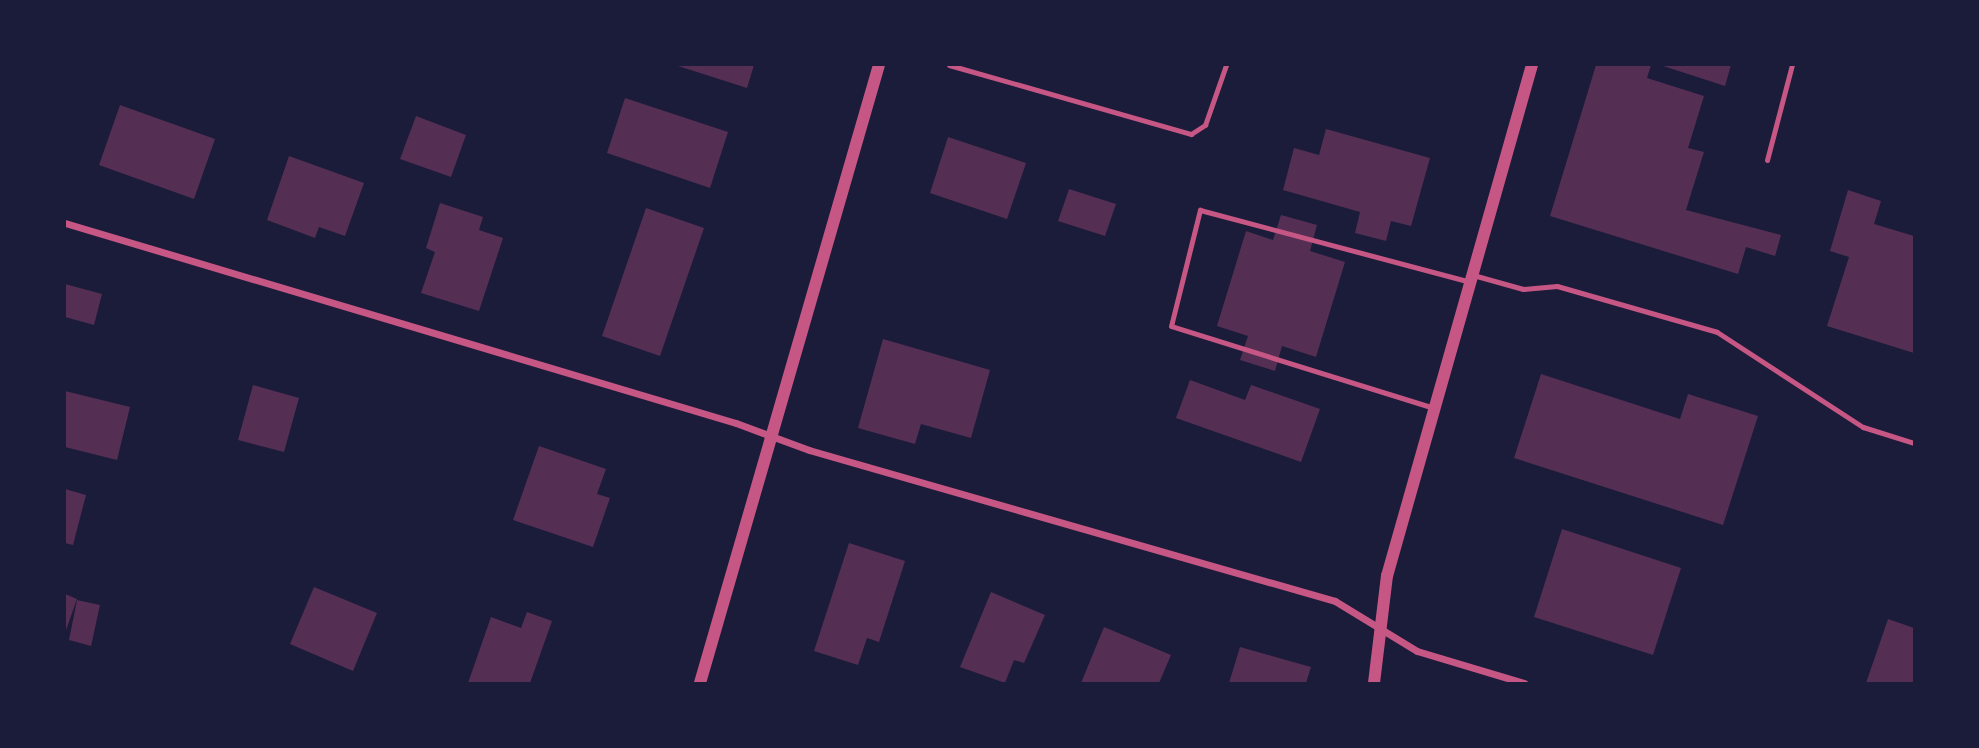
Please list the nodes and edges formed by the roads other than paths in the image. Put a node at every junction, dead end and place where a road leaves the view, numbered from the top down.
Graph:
1 (879, 65) edge
2 (950, 65) edge
3 (1226, 65) edge
4 (1532, 65) edge
5 (1792, 65) edge
6 (1767, 160) dead end
7 (65, 223) edge
8 (1471, 279) junction
9 (1434, 408) junction
10 (771, 436) junction
11 (1914, 443) edge
12 (1380, 627) junction
13 (700, 683) edge
14 (1374, 683) edge
15 (1524, 683) edge

1 - 10 street
2 - 3 lane
4 - 8 street
5 - 6 lane
7 - 10 street
8 - 9 street
8 - 9 lane
8 - 11 lane
9 - 12 street
10 - 12 street
10 - 13 street
12 - 14 street
12 - 15 street

